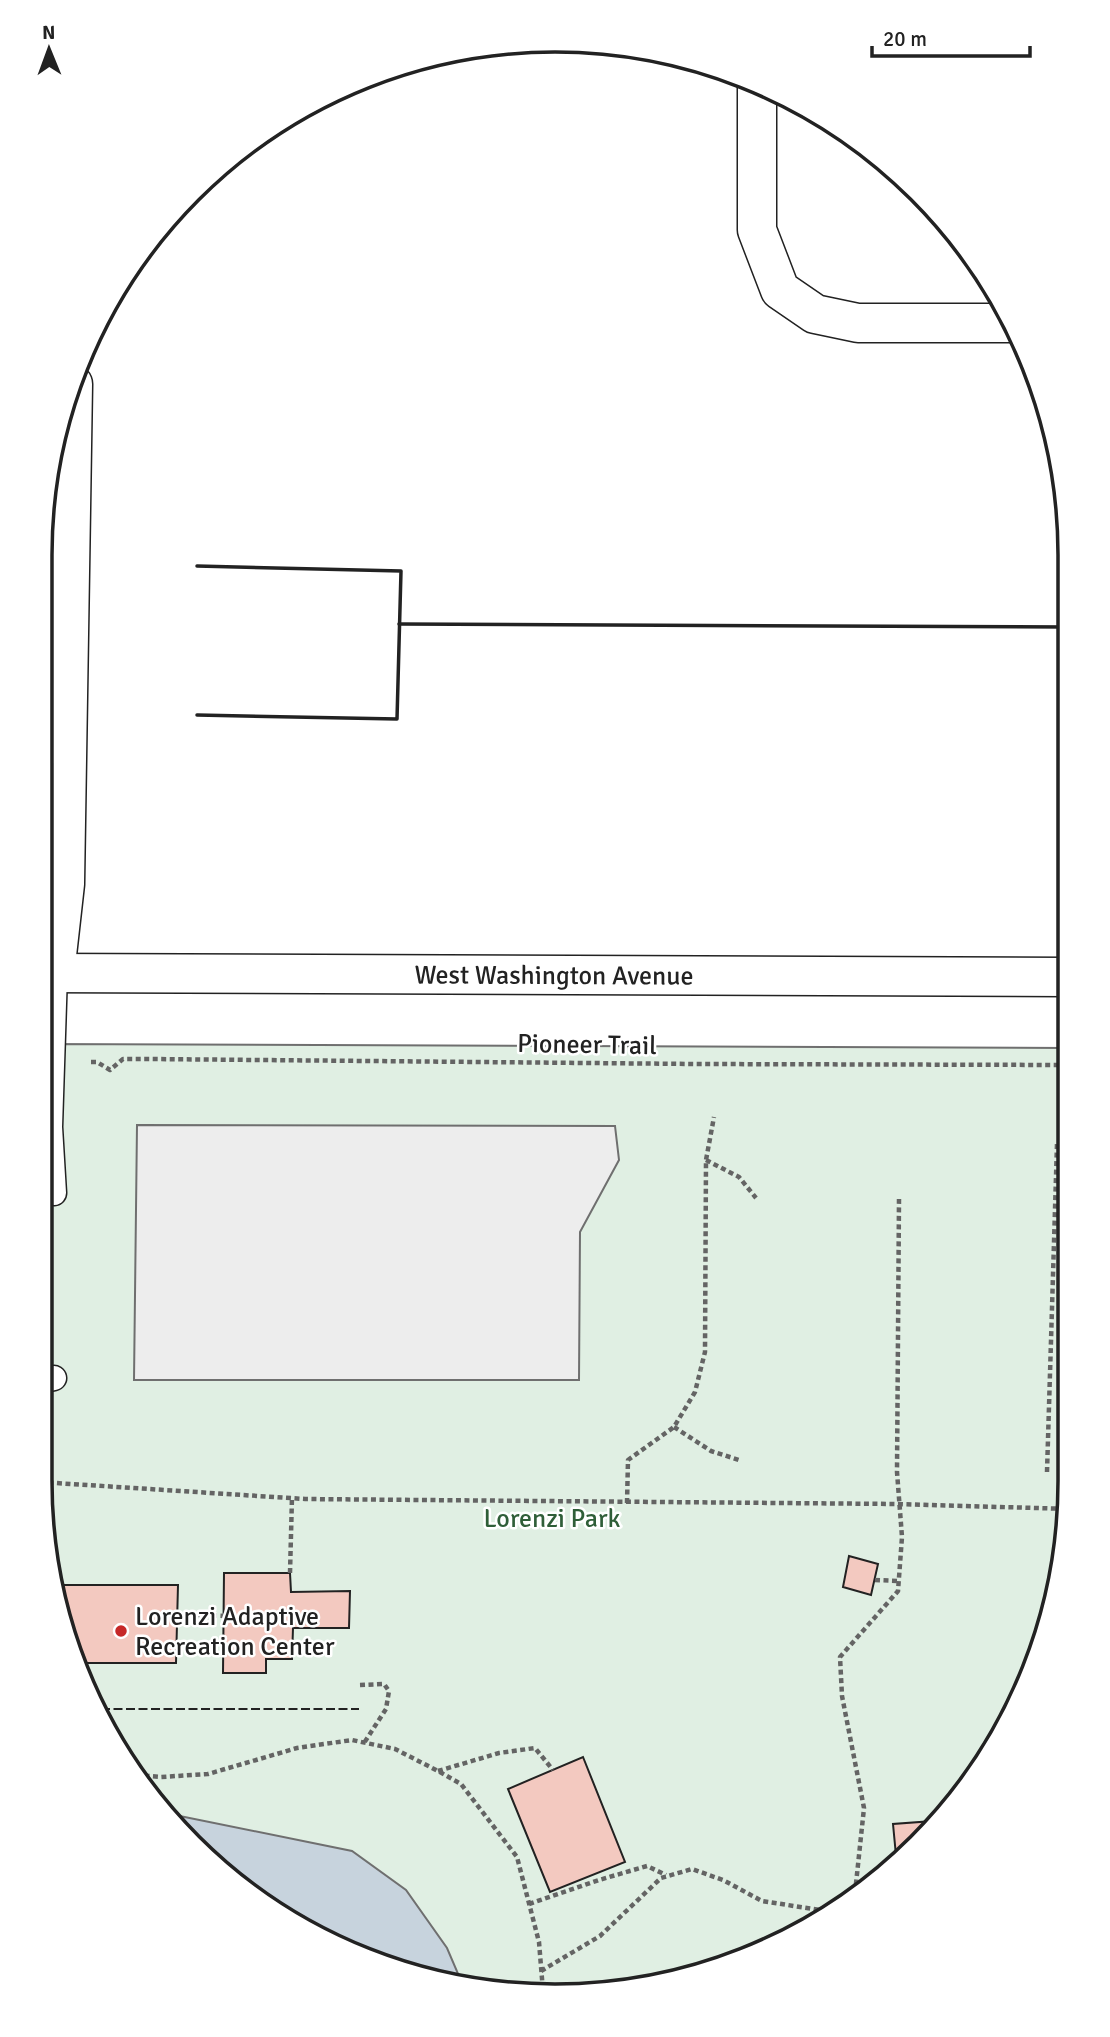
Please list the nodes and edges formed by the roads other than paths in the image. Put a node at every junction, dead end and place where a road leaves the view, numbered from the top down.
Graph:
1 (757, 95) edge
2 (1000, 323) edge
3 (73, 413) edge
4 (52, 952) edge
5 (52, 973) edge
6 (1058, 977) edge
7 (52, 1160) edge
8 (54, 1193) dead end

1 - 2 street
3 - 4 street
5 - 6 street, West Washington Avenue
7 - 8 lane

